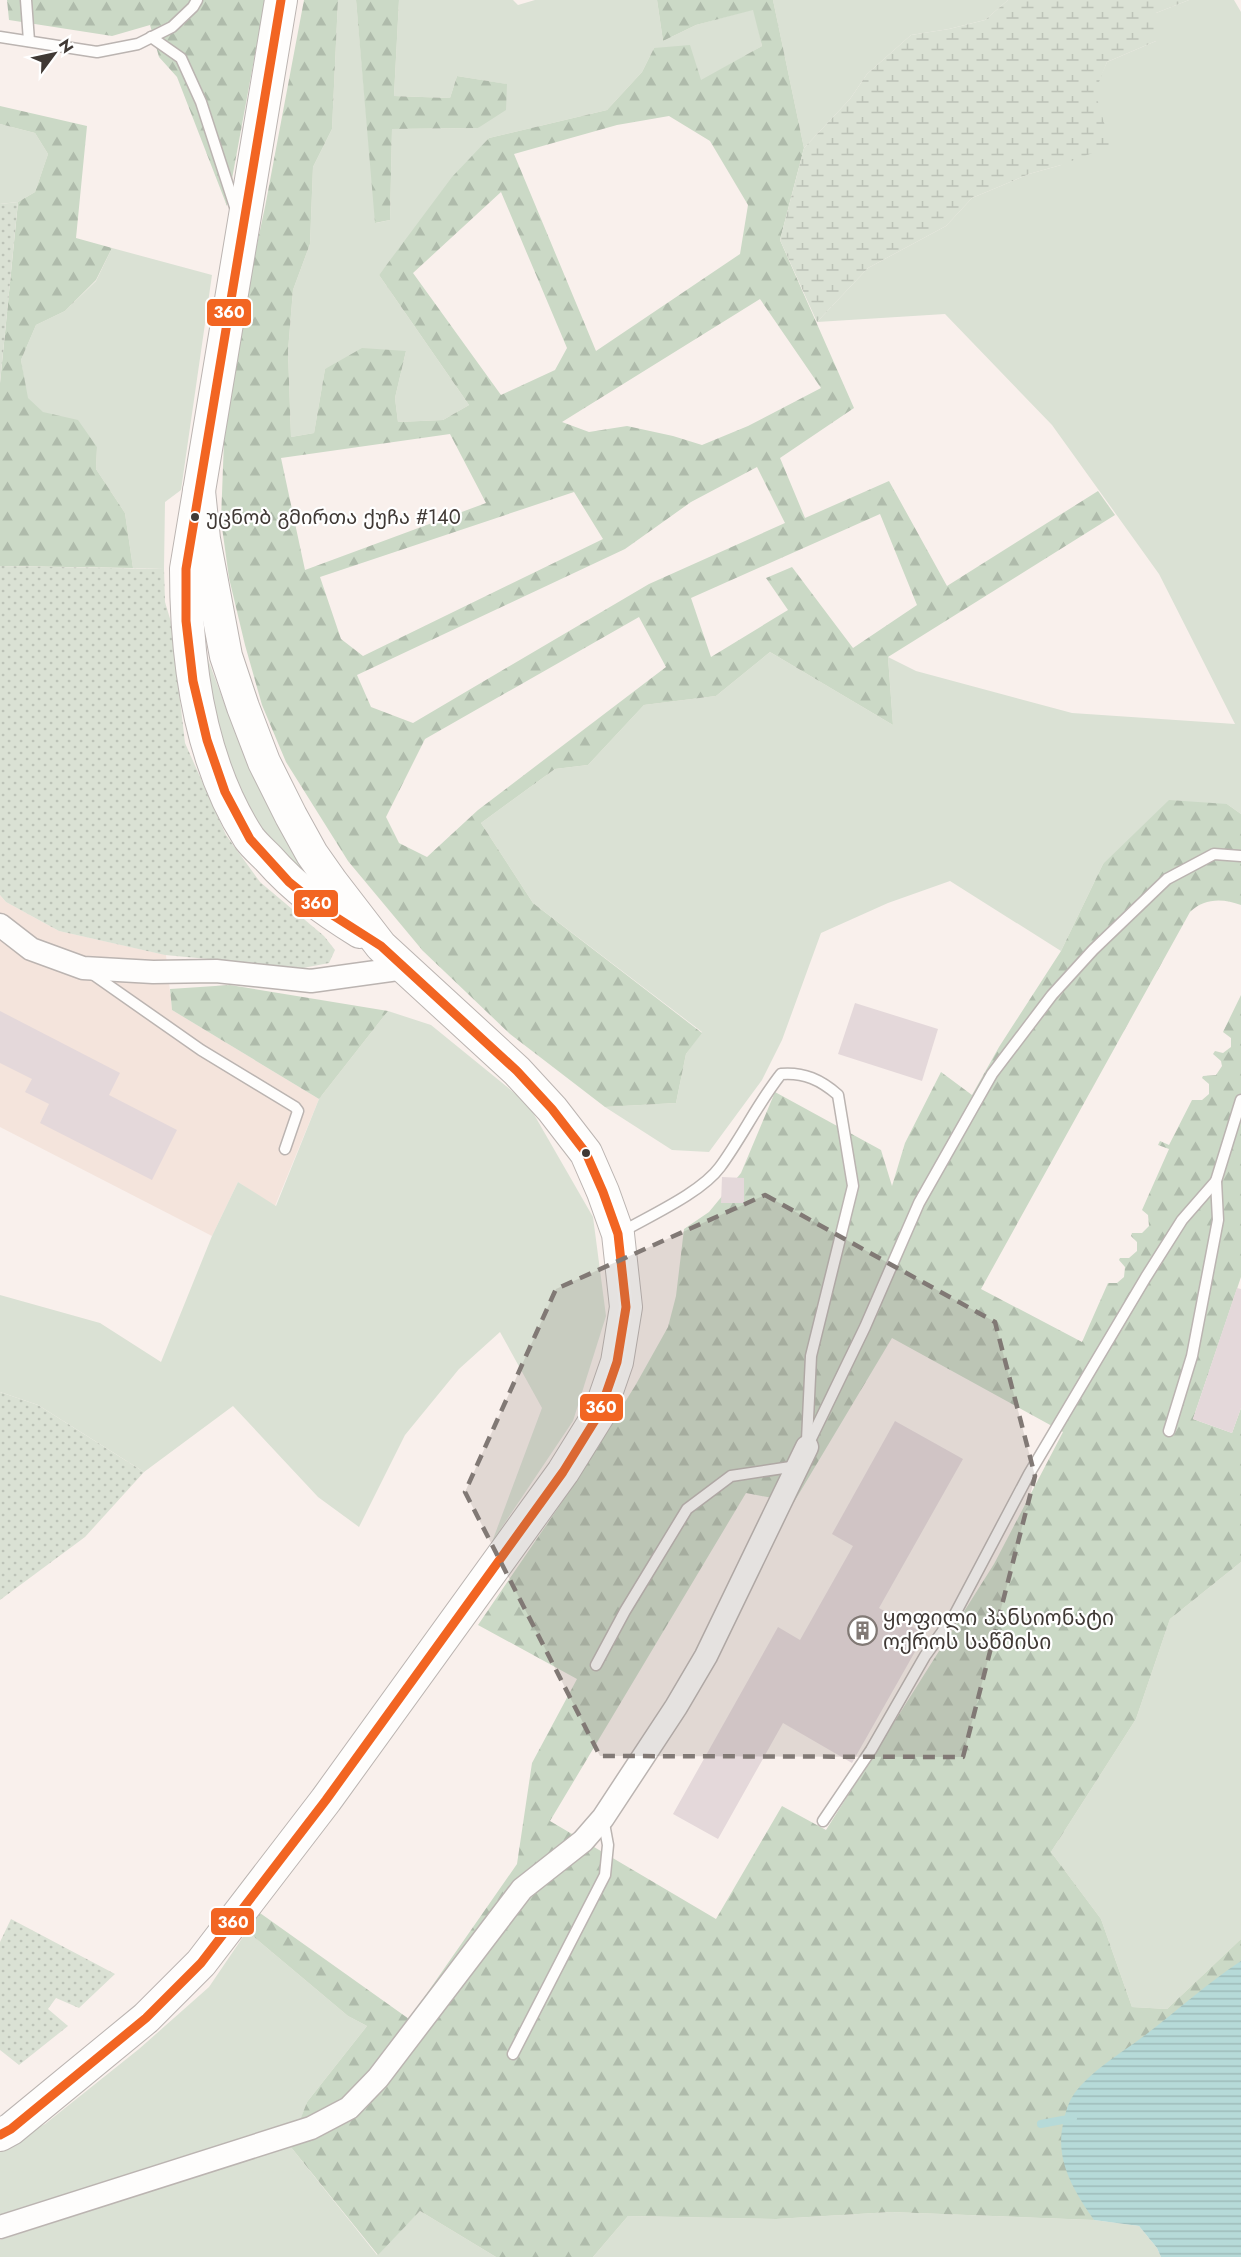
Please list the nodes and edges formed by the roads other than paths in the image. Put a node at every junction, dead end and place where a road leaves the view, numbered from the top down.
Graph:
1 (26, 0) edge
2 (196, 0) edge
3 (281, 0) edge
4 (0, 37) edge
5 (151, 37) junction
6 (29, 41) junction
7 (242, 231) junction
8 (199, 491) junction
9 (1241, 856) edge
10 (0, 926) edge
11 (381, 946) junction
12 (83, 968) junction
13 (405, 968) junction
14 (1241, 1100) edge
15 (285, 1149) dead end
16 (1216, 1181) junction
17 (618, 1234) junction
18 (1169, 1431) dead end
19 (802, 1456) junction
20 (596, 1665) dead end
21 (603, 1818) junction
22 (823, 1821) dead end
23 (513, 2054) dead end
24 (0, 2135) edge
25 (0, 2228) edge

1 - 6 lane
2 - 5 lane
3 - 7 main road
4 - 6 lane
5 - 6 lane
5 - 7 lane
7 - 8 main road
8 - 11 main road
8 - 11 main road
9 - 19 lane
10 - 12 street
11 - 13 main road
12 - 13 street
12 - 15 lane
13 - 17 main road
14 - 16 lane
16 - 18 lane
16 - 22 lane
17 - 19 lane
17 - 24 main road
19 - 20 lane
19 - 21 street
21 - 23 lane
21 - 25 street

